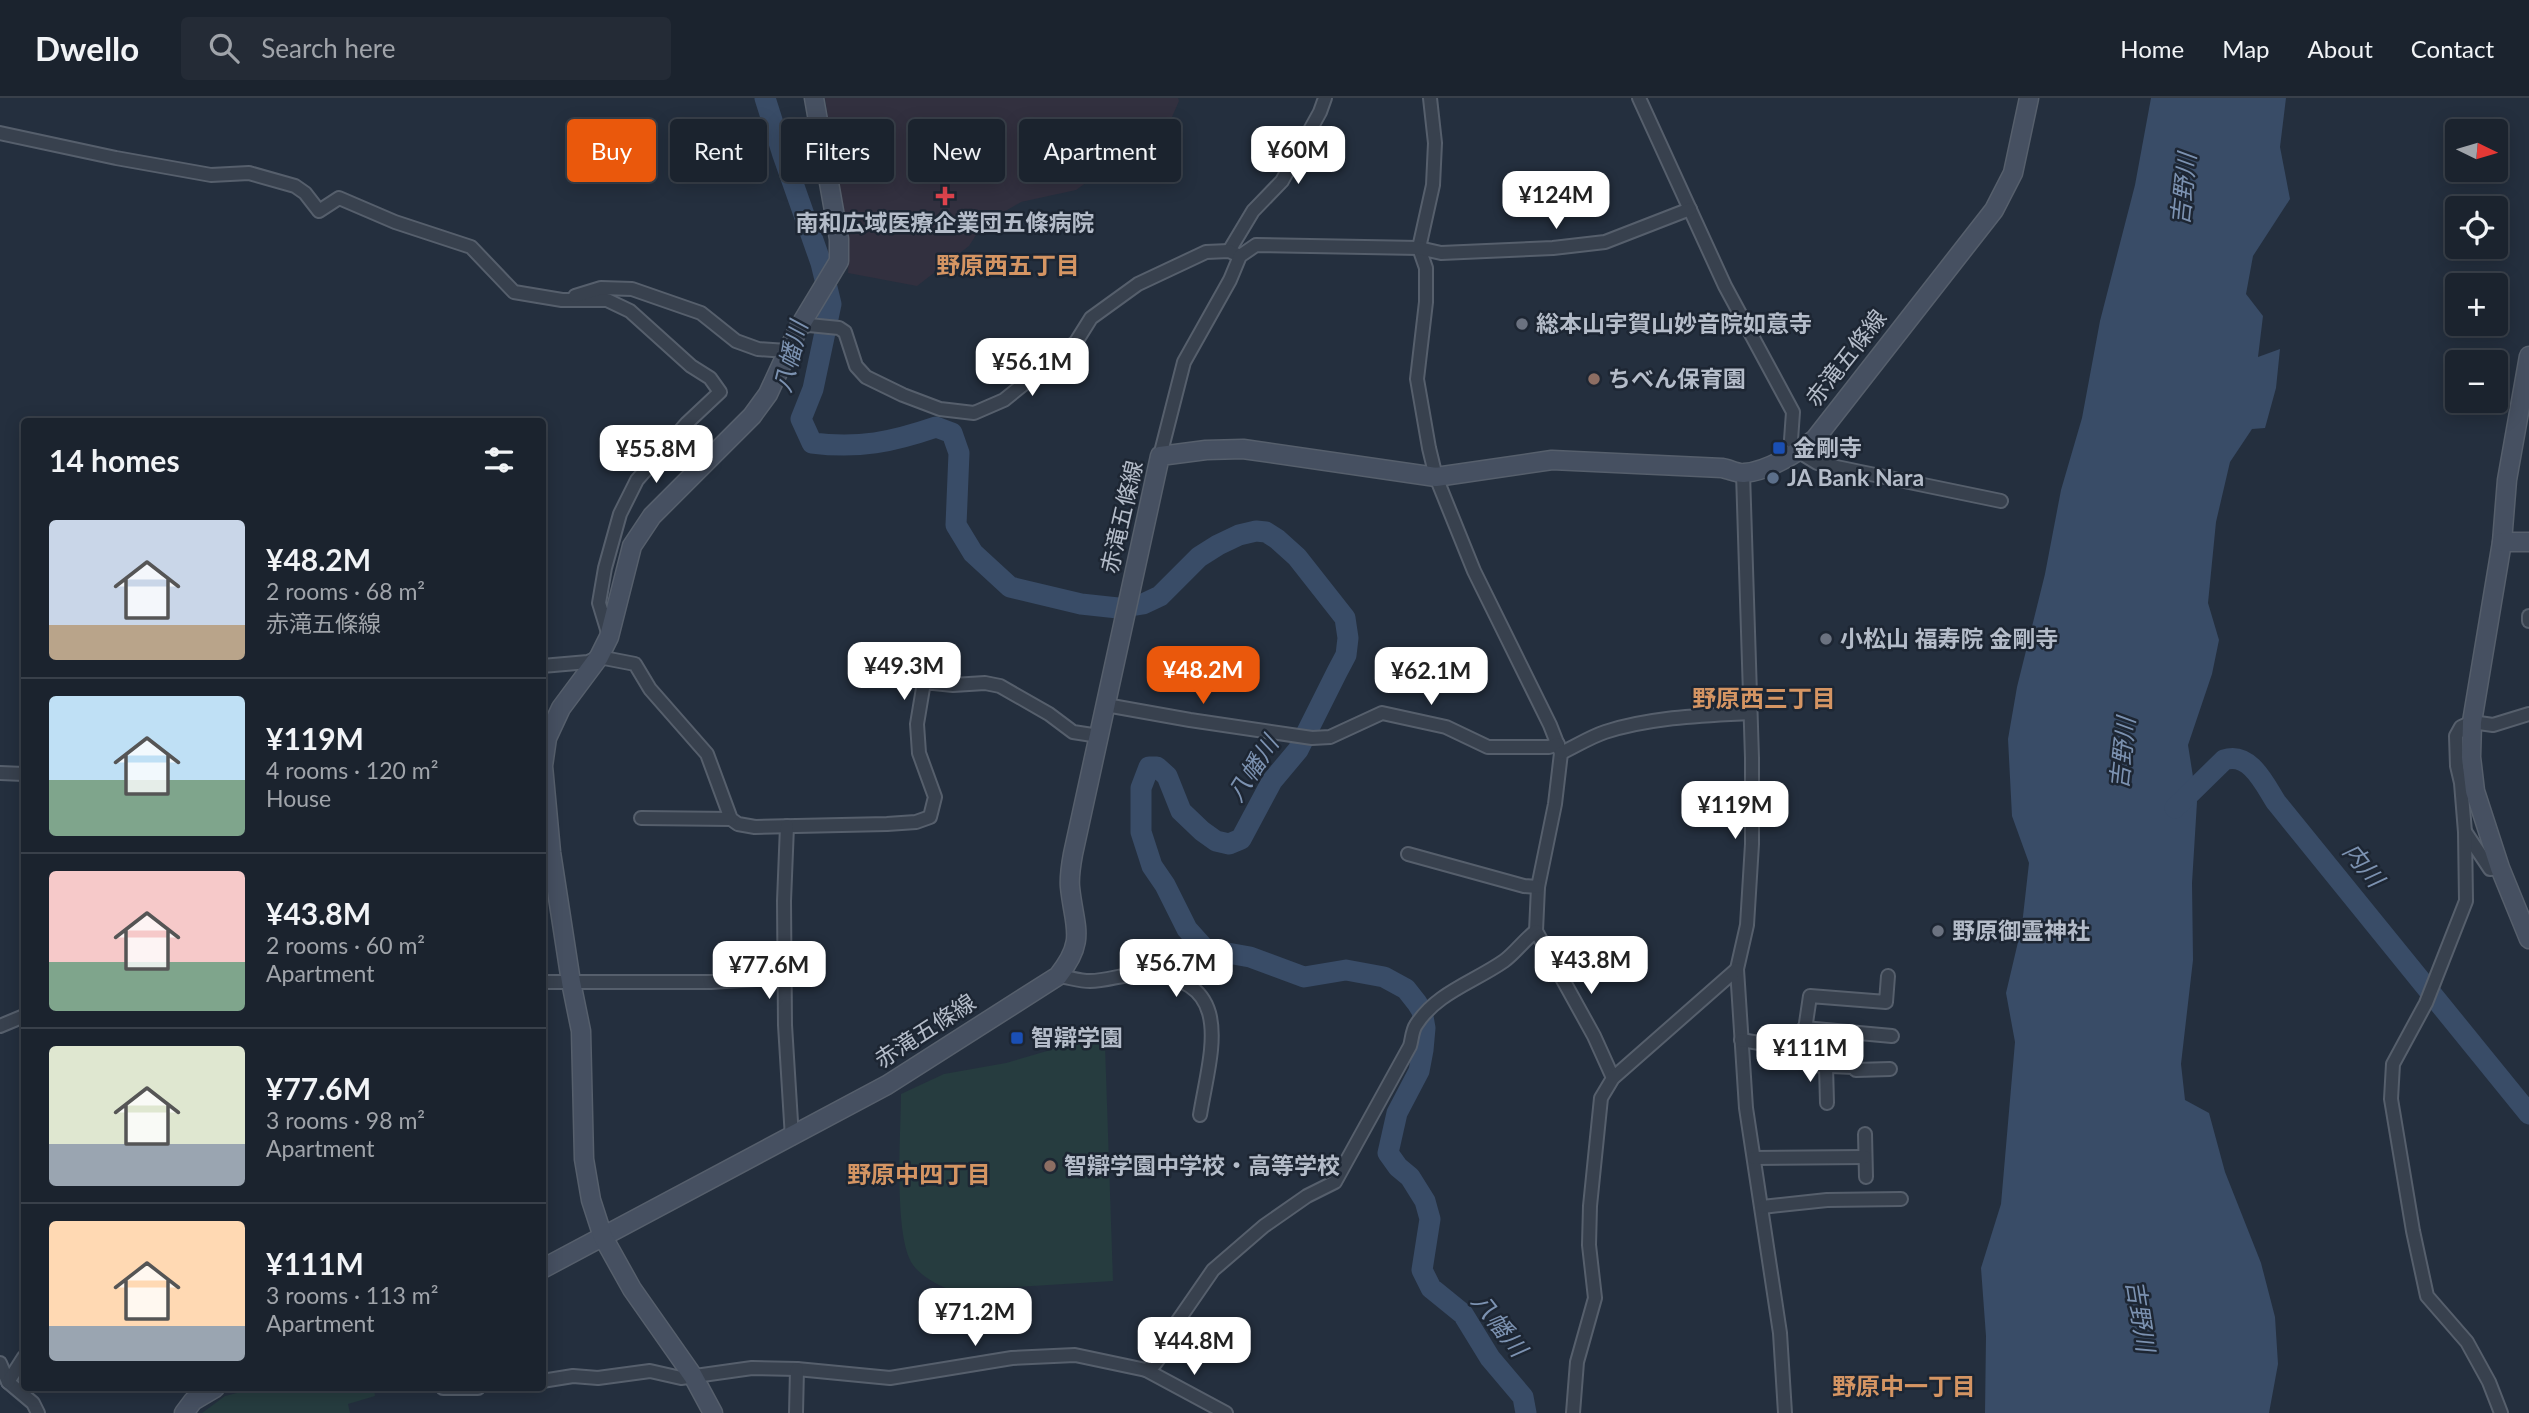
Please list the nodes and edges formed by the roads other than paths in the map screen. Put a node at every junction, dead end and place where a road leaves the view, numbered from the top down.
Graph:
1 (814, 98) edge
2 (1325, 98) edge
3 (1430, 98) edge
4 (1639, 98) edge
5 (2029, 98) edge
6 (0, 134) edge
7 (1689, 209) junction
8 (1419, 248) junction
9 (1234, 254) junction
10 (562, 300) junction
11 (807, 322) junction
12 (787, 351) junction
13 (2529, 356) edge
14 (1799, 452) junction
15 (1160, 456) junction
16 (1743, 473) junction
17 (1436, 477) junction
18 (2001, 501) dead end
19 (2502, 542) junction
20 (2529, 542) edge
21 (609, 637) junction
22 (599, 657) junction
23 (546, 666) edge
24 (1106, 705) junction
25 (1749, 713) junction
26 (2529, 714) edge
27 (2472, 722) junction
28 (1099, 736) junction
29 (546, 744) edge
30 (1560, 749) junction
31 (0, 773) edge
32 (21, 774) edge
33 (546, 804) edge
34 (641, 818) dead end
35 (731, 819) junction
36 (786, 826) junction
37 (2465, 832) junction
38 (1408, 854) dead end
39 (2500, 868) junction
40 (1538, 887) junction
41 (2527, 929) edge
42 (1536, 931) junction
43 (1737, 970) junction
44 (1058, 976) junction
45 (1888, 976) dead end
46 (785, 977) junction
47 (546, 982) edge
48 (571, 982) junction
49 (21, 1017) edge
50 (0, 1026) edge
51 (1804, 1028) junction
52 (1892, 1036) dead end
53 (1741, 1040) junction
54 (1802, 1050) junction
55 (1826, 1066) junction
56 (1890, 1069) dead end
57 (1613, 1078) junction
58 (1826, 1103) dead end
59 (1200, 1115) dead end
60 (1865, 1134) dead end
61 (792, 1138) junction
62 (1865, 1157) junction
63 (1754, 1158) junction
64 (1866, 1177) dead end
65 (1901, 1199) dead end
66 (1762, 1207) junction
67 (603, 1237) junction
68 (546, 1267) edge
69 (21, 1362) edge
70 (0, 1363) edge
71 (797, 1369) junction
72 (1146, 1370) junction
73 (693, 1376) junction
74 (546, 1380) edge
75 (8, 1381) junction
76 (210, 1391) edge
77 (38, 1413) edge
78 (184, 1413) edge
79 (713, 1413) edge
80 (796, 1413) edge
81 (1226, 1413) edge
82 (1573, 1413) edge
83 (1785, 1413) edge
84 (2501, 1413) edge

1 - 11 main road
2 - 9 street
3 - 8 street
4 - 7 street
5 - 14 main road, 赤滝五條線
6 - 10 street
7 - 8 street
7 - 14 street
8 - 9 street
8 - 17 street
9 - 11 street
9 - 15 street
10 - 12 street
10 - 21 street
11 - 12 main road
12 - 21 main road
13 - 19 main road
14 - 16 main road, 赤滝五條線
14 - 18 street
15 - 17 main road, 赤滝五條線
15 - 24 main road, 赤滝五條線
16 - 17 main road, 赤滝五條線
16 - 25 street
17 - 30 street
19 - 20 main road
19 - 27 main road
21 - 22 main road
22 - 23 street
22 - 29 main road
22 - 35 street
24 - 28 main road, 赤滝五條線
24 - 30 street
25 - 30 street
25 - 43 street
26 - 27 street
27 - 37 street
27 - 39 main road
28 - 36 street
28 - 44 main road, 赤滝五條線
30 - 40 street
31 - 32 street
33 - 48 main road
34 - 35 street
35 - 36 street
36 - 46 street
37 - 39 street
37 - 84 street
38 - 40 street
39 - 41 main road
40 - 42 street
42 - 57 street
42 - 72 street
43 - 53 street
43 - 57 street
44 - 59 street
44 - 61 main road, 赤滝五條線
45 - 51 street
46 - 48 street
46 - 61 street
47 - 48 street
48 - 67 main road
49 - 50 street
51 - 52 street
51 - 54 street
53 - 54 street
53 - 63 street
54 - 55 street
55 - 56 street
55 - 58 street
57 - 82 street
60 - 62 street
61 - 67 main road, 赤滝五條線
62 - 63 street
62 - 64 street
63 - 66 street
65 - 66 street
66 - 83 street
67 - 68 main road, 赤滝五條線
67 - 73 main road
69 - 75 street
70 - 75 street
71 - 72 street
71 - 73 street
71 - 80 street
72 - 81 street
73 - 74 street
73 - 79 main road
75 - 77 street
76 - 78 main road

